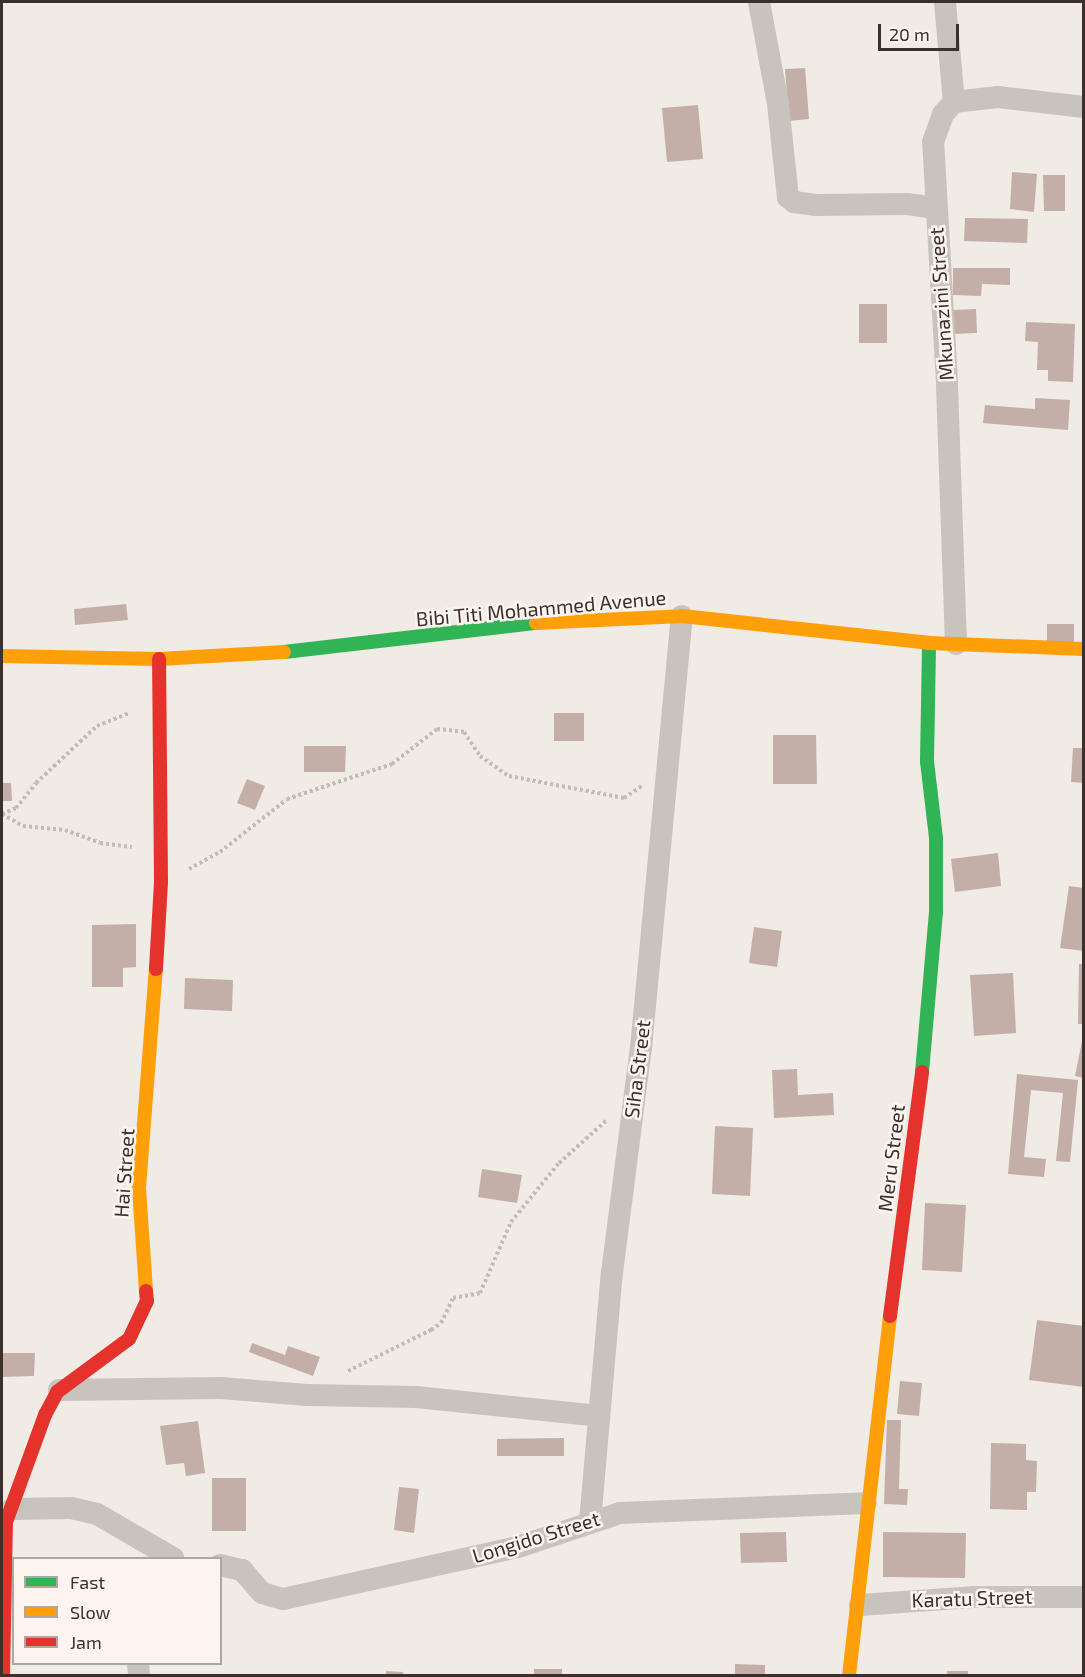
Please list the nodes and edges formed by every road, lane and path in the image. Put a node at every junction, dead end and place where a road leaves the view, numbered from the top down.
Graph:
1 (759, 2) edge
2 (945, 2) edge
3 (954, 102) junction
4 (1083, 107) edge
5 (934, 208) junction
6 (682, 616) junction
7 (929, 643) junction
8 (956, 644) junction
9 (1083, 649) edge
10 (2, 656) edge
11 (159, 659) junction
12 (160, 710) junction
13 (669, 762) junction
14 (2, 814) edge
15 (162, 848) junction
16 (161, 881) junction
17 (633, 1104) junction
18 (59, 1390) junction
19 (333, 1395) junction
20 (599, 1416) junction
21 (866, 1503) junction
22 (12, 1509) junction
23 (590, 1522) junction
24 (136, 1534) junction
25 (137, 1557) edge
26 (171, 1557) edge
27 (222, 1565) edge
28 (3, 1591) edge
29 (1083, 1597) edge
30 (860, 1605) junction
31 (3, 1676) edge
32 (849, 1676) edge

1 - 5 street
2 - 3 street
3 - 4 street
3 - 5 street, Mkunazini Street
5 - 8 street, Mkunazini Street
6 - 7 street, Bibi Titi Mohammed Avenue
6 - 11 street, Bibi Titi Mohammed Avenue
6 - 13 street, Siha Street
7 - 8 street, Bibi Titi Mohammed Avenue
7 - 21 street, Meru Street
8 - 9 street, Bibi Titi Mohammed Avenue
10 - 11 street, Bibi Titi Mohammed Avenue
11 - 12 street, Hai Street
12 - 14 path
12 - 15 street, Hai Street
13 - 16 path
13 - 17 street, Siha Street
14 - 15 path
15 - 16 street, Hai Street
16 - 18 street, Hai Street
17 - 19 path
17 - 20 street, Siha Street
18 - 19 street
18 - 22 street, Hai Street
19 - 20 street
20 - 23 street, Siha Street
21 - 23 street, Longido Street
21 - 30 street, Meru Street
22 - 24 street
22 - 28 street, Hai Street
23 - 27 street, Longido Street
24 - 25 street
24 - 26 street
28 - 31 street, Hai Street
29 - 30 street, Karatu Street
30 - 32 street, Meru Street

